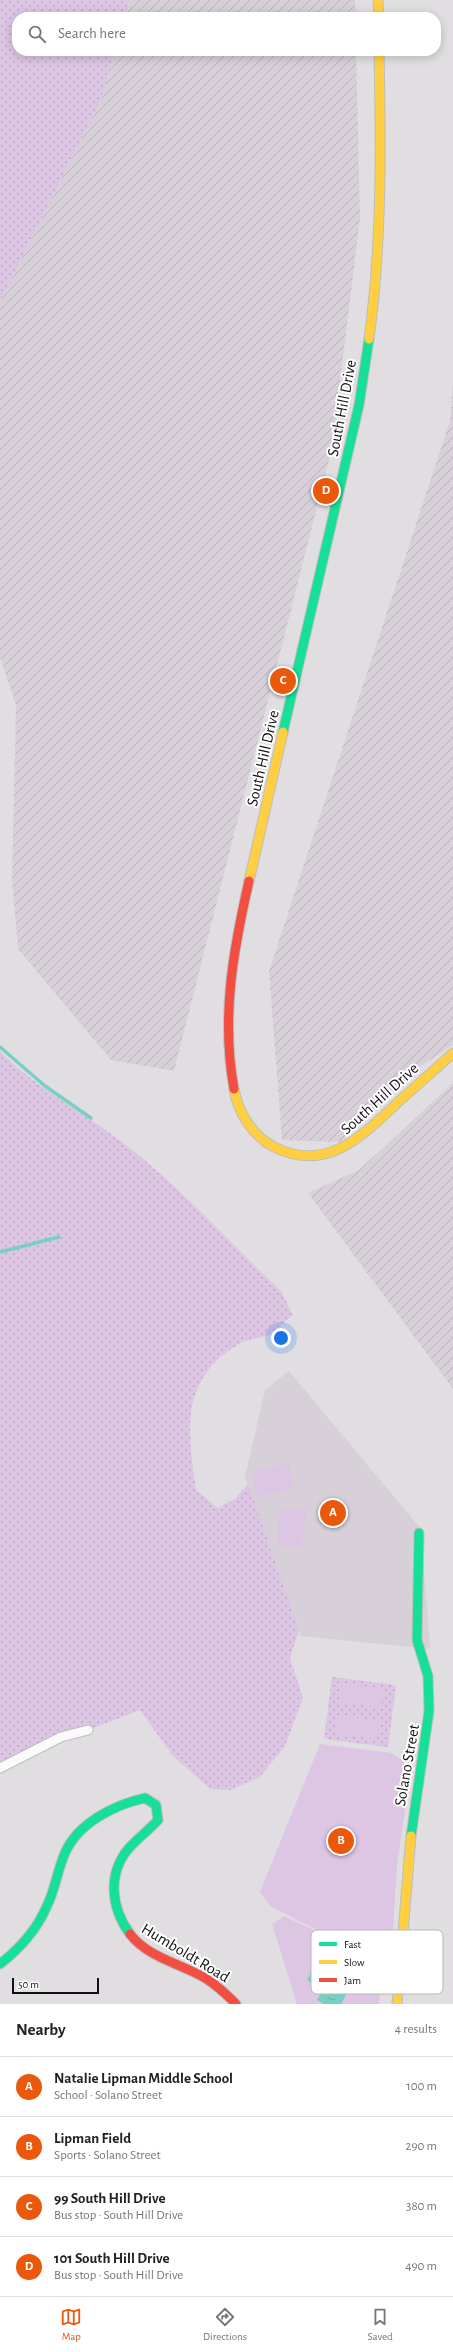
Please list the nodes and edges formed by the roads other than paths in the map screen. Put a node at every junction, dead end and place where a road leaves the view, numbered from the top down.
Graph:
1 (378, 0) edge
2 (379, 12) edge
3 (379, 56) edge
4 (453, 1053) edge
5 (419, 1533) dead end
6 (88, 1730) dead end
7 (0, 1768) edge
8 (402, 1930) edge
9 (0, 1964) edge
10 (398, 1994) edge
11 (236, 2004) edge
12 (397, 2004) edge

1 - 2 street
3 - 4 street, South Hill Drive
5 - 8 street, Solano Street
6 - 7 street
9 - 11 street, Humboldt Road
10 - 12 street, Solano Street

